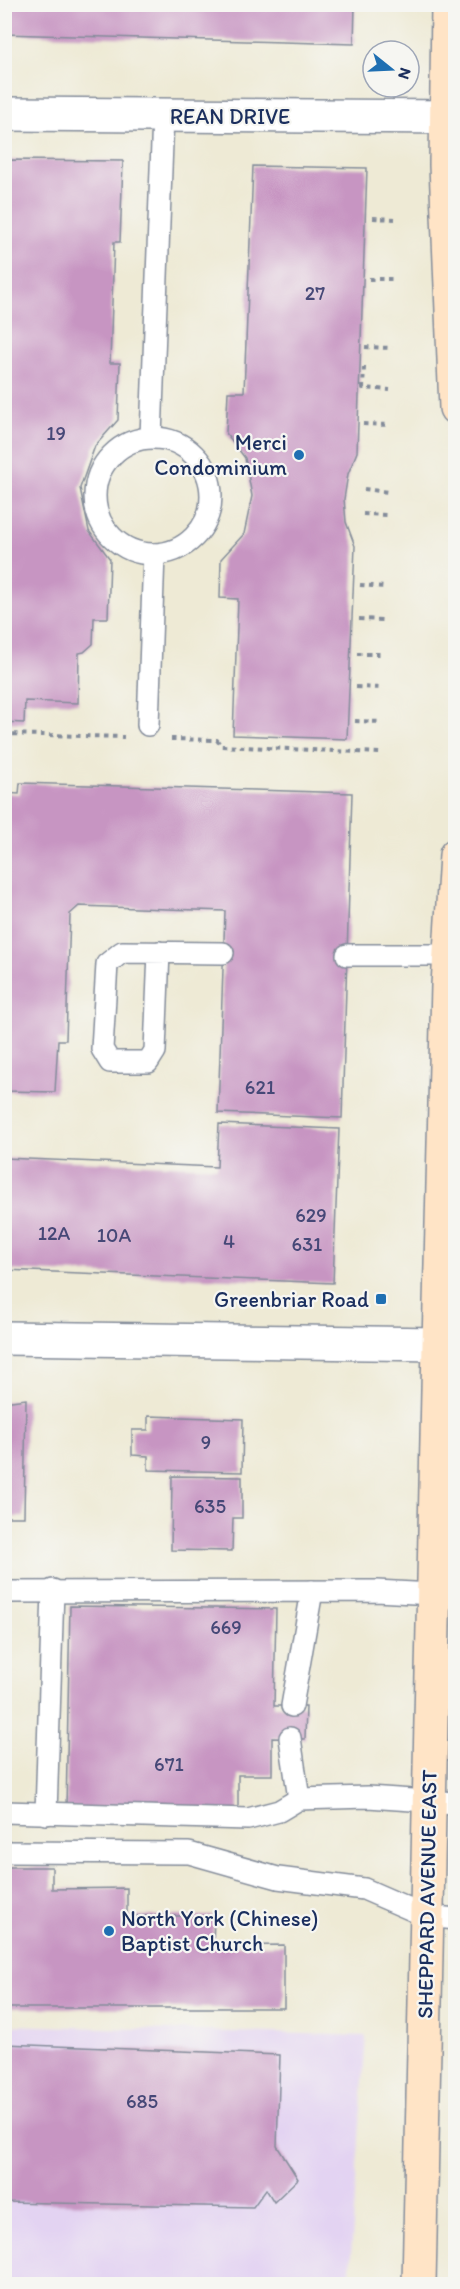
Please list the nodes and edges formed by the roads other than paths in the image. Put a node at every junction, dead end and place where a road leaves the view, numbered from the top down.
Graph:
1 (448, 4) edge
2 (4, 114) edge
3 (164, 116) junction
4 (451, 116) edge
5 (456, 408) edge
6 (151, 437) junction
7 (154, 554) junction
8 (141, 731) road end
9 (456, 855) edge
10 (159, 952) junction
11 (223, 953) dead end
12 (347, 955) dead end
13 (450, 955) junction
14 (4, 1338) edge
15 (450, 1344) edge
16 (53, 1590) junction
17 (312, 1591) junction
18 (4, 1592) edge
19 (433, 1594) junction
20 (292, 1706) dead end
21 (290, 1738) dead end
22 (299, 1799) junction
23 (442, 1802) edge
24 (4, 1812) edge
25 (46, 1814) junction
26 (4, 1852) edge
27 (441, 1917) edge
28 (419, 2284) edge

1 - 4 main road
2 - 3 street, REAN DRIVE
3 - 4 street, REAN DRIVE
3 - 6 lane
4 - 5 main road
6 - 7 lane
6 - 7 lane
7 - 8 lane
9 - 13 main road, SHEPPARD AVENUE EAST
10 - 10 lane
10 - 11 lane
12 - 13 lane
13 - 15 main road, SHEPPARD AVENUE EAST
14 - 15 street
15 - 19 main road, SHEPPARD AVENUE EAST
16 - 17 lane
16 - 18 lane
16 - 25 lane
17 - 19 lane
17 - 20 lane
19 - 23 main road, SHEPPARD AVENUE EAST
21 - 22 lane
22 - 23 lane
22 - 25 lane
23 - 27 main road, SHEPPARD AVENUE EAST
24 - 25 lane
26 - 27 lane
27 - 28 main road, SHEPPARD AVENUE EAST

